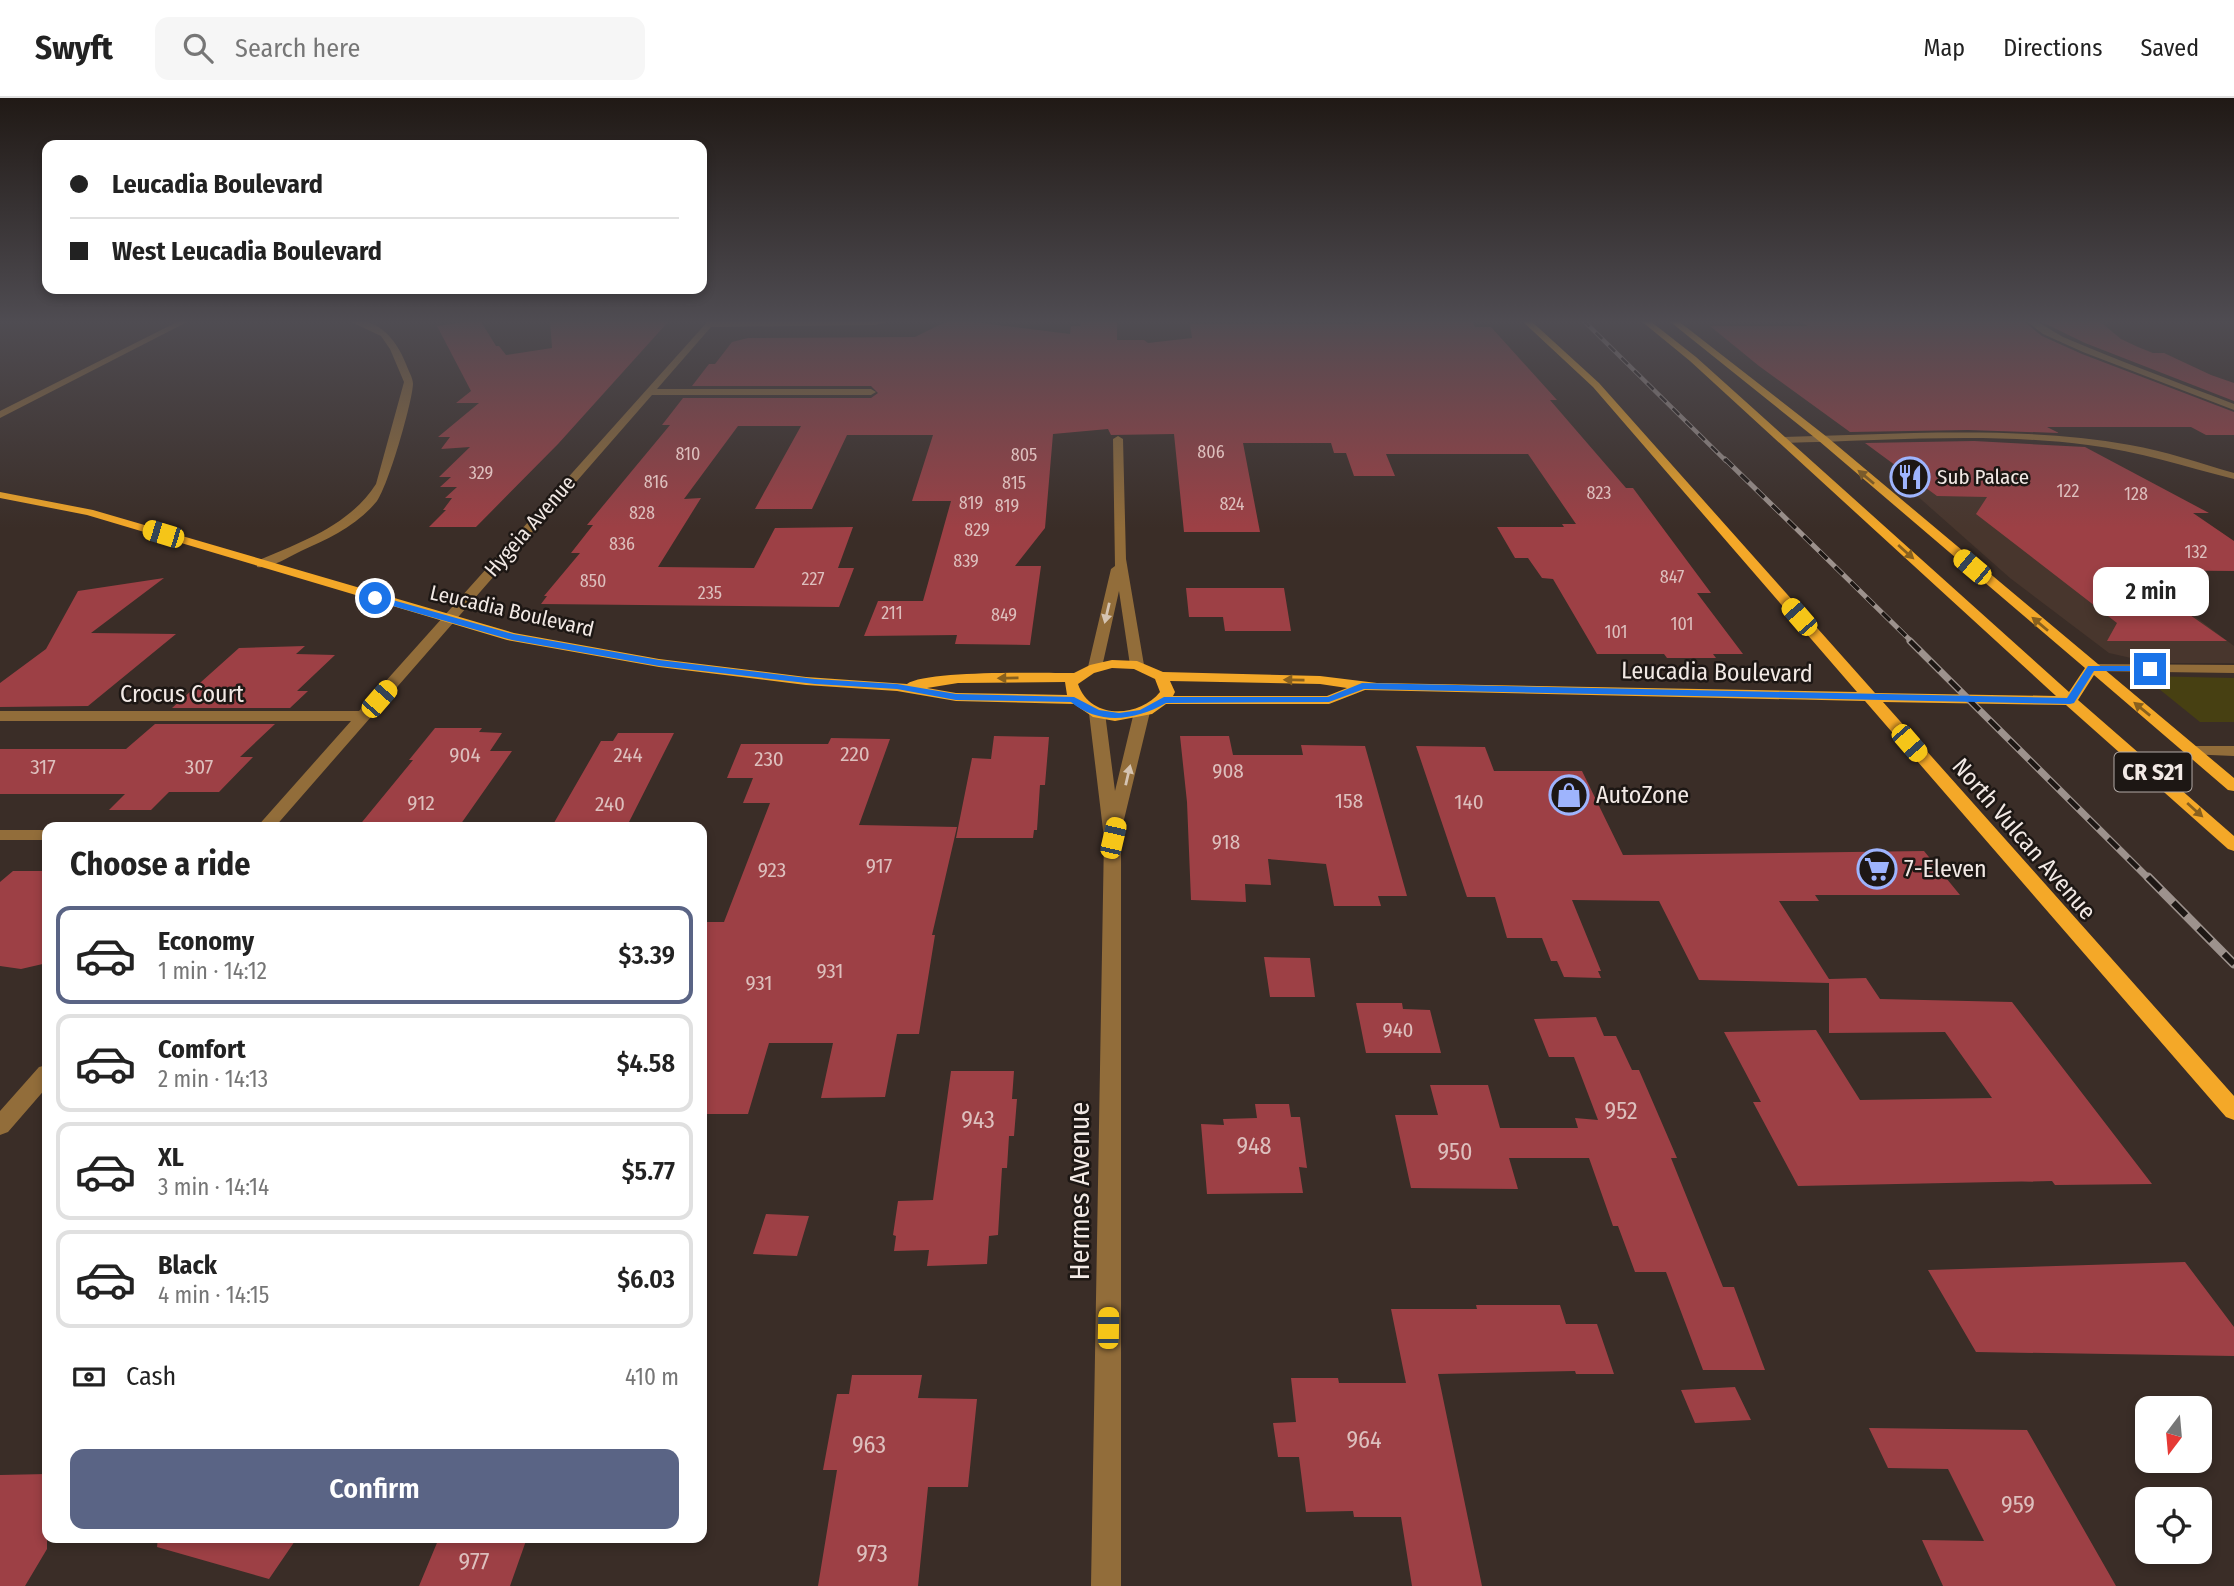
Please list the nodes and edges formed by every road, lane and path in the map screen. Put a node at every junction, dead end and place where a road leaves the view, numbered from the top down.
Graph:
1 (47, 389) edge
2 (408, 389) edge
3 (651, 389) edge
4 (1600, 389) edge
5 (1727, 389) edge
6 (1760, 389) edge
7 (2188, 389) edge
8 (649, 392) junction
9 (872, 392) dead end
10 (2234, 407) edge
11 (0, 413) edge
12 (1118, 439) dead end
13 (1822, 439) junction
14 (1783, 440) junction
15 (2234, 477) edge
16 (2, 494) edge
17 (1120, 559) junction
18 (261, 564) junction
19 (447, 620) junction
20 (1137, 666) junction
21 (1095, 667) junction
22 (2092, 668) junction
23 (2234, 669) edge
24 (1161, 676) junction
25 (1076, 677) junction
26 (1362, 686) junction
27 (897, 687) junction
28 (1074, 699) junction
29 (1871, 699) junction
30 (1164, 700) junction
31 (2070, 701) junction
32 (1142, 712) junction
33 (1097, 713) junction
34 (0, 716) edge
35 (365, 716) junction
36 (2193, 751) junction
37 (2234, 751) edge
38 (2234, 786) edge
39 (269, 822) edge
40 (0, 835) edge
41 (42, 835) edge
42 (1113, 838) junction
43 (2234, 845) edge
44 (42, 1079) edge
45 (2234, 1111) edge
46 (0, 1126) edge
47 (1105, 1586) edge

1 - 11 street
2 - 18 street
3 - 8 street, Hygeia Avenue
4 - 29 main road, North Vulcan Avenue
5 - 14 main road, CR S21
6 - 13 main road, CR S21
7 - 10 street
8 - 9 street
8 - 19 street, Hygeia Avenue
12 - 17 street
13 - 14 street
13 - 15 street
22 -> 13 main road, CR S21
14 -> 31 main road, CR S21
16 - 18 main road, Leucadia Boulevard
17 - 20 street
17 -> 21 street
18 - 19 main road, Leucadia Boulevard
19 - 27 main road, Leucadia Boulevard
19 - 35 street, Hygeia Avenue
20 - 21 main road
20 - 24 main road
21 - 25 main road
22 - 23 street
22 - 31 main road
36 -> 22 main road, CR S21
26 -> 24 main road, Leucadia Boulevard
24 - 30 main road
25 -> 27 main road, Leucadia Boulevard
25 - 28 main road
26 - 29 main road, Leucadia Boulevard
26 - 30 main road, Leucadia Boulevard
27 - 28 main road, Leucadia Boulevard
28 - 33 main road
29 - 31 main road, Leucadia Boulevard
29 - 45 main road, North Vulcan Avenue
30 - 32 main road
31 -> 43 main road, CR S21
32 - 33 main road
42 -> 32 street, Hermes Avenue
33 - 42 street, Hermes Avenue
34 - 35 street, Crocus Court
35 - 39 street, Hygeia Avenue
36 - 37 street
36 - 38 main road, CR S21
40 - 41 street
42 - 47 street, Hermes Avenue
44 - 46 street

